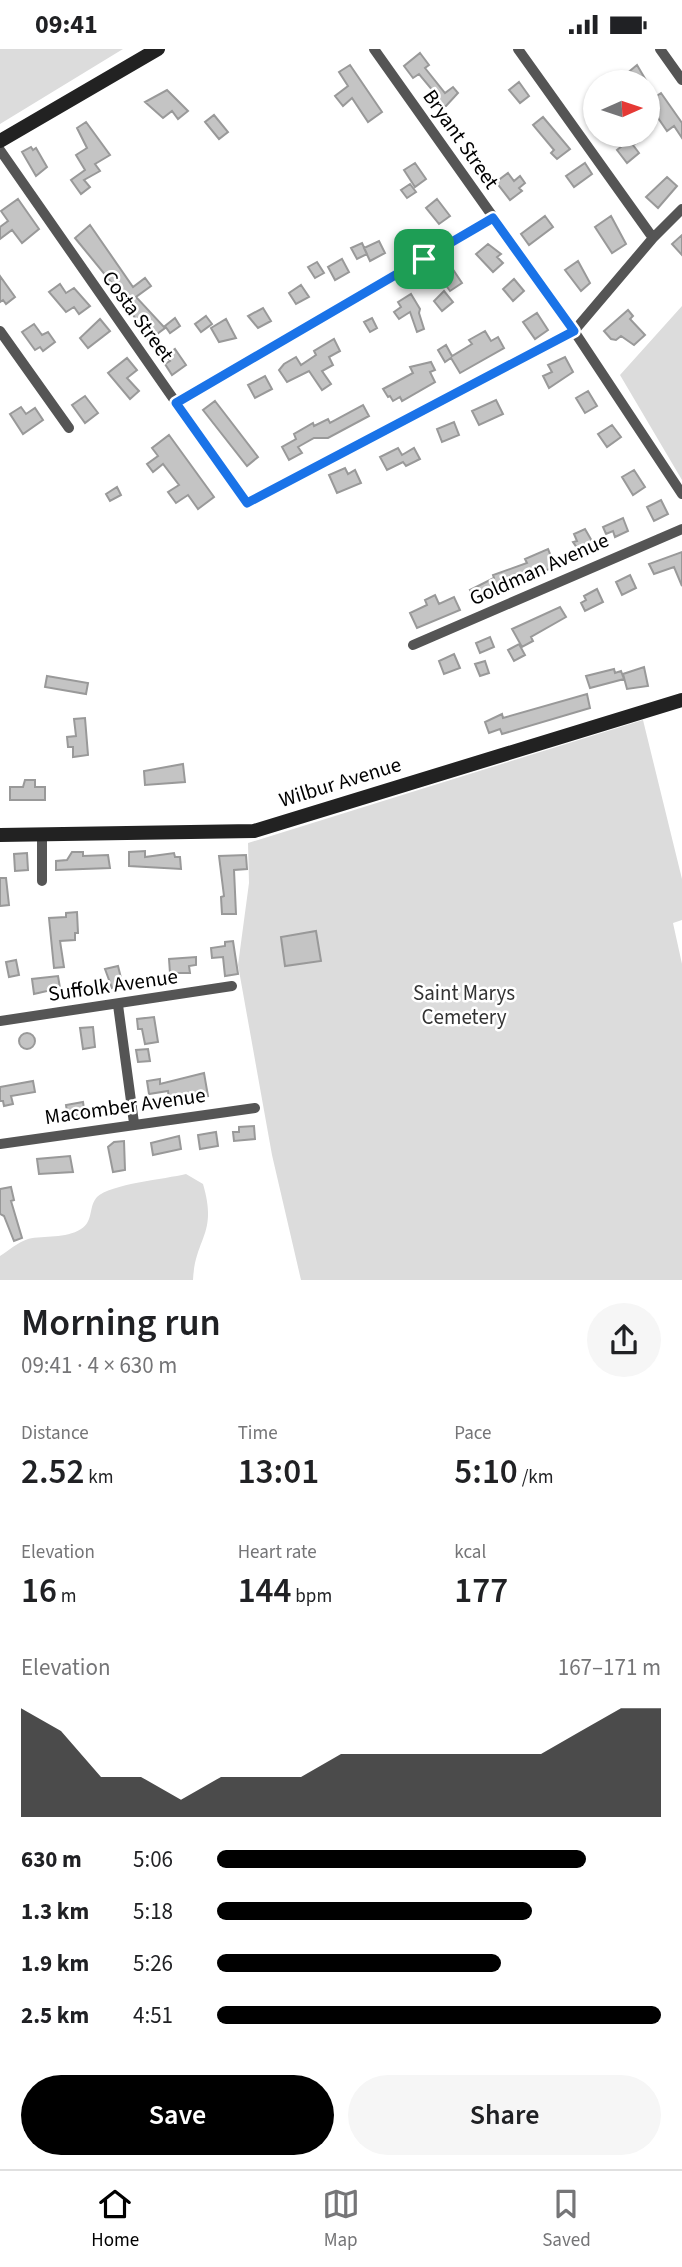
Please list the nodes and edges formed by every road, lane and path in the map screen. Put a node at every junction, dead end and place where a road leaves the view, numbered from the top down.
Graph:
1 (158, 49) edge
2 (374, 49) edge
3 (518, 49) edge
4 (660, 49) edge
5 (682, 81) edge
6 (0, 141) edge
7 (0, 150) edge
8 (682, 209) edge
9 (493, 218) junction
10 (653, 238) junction
11 (0, 331) edge
12 (574, 331) junction
13 (176, 403) junction
14 (69, 428) dead end
15 (682, 494) edge
16 (682, 529) edge
17 (413, 645) dead end
18 (682, 700) edge
19 (0, 835) edge
20 (42, 835) junction
21 (42, 881) dead end
22 (232, 986) dead end
23 (118, 1005) junction
24 (0, 1021) edge
25 (255, 1108) dead end
26 (134, 1123) junction
27 (0, 1144) edge

1 - 6 street
2 - 9 street, Bryant Street
3 - 10 street
4 - 5 street
7 - 13 street, Costa Street
8 - 10 street
9 - 12 street, Bryant Street
9 - 13 street
10 - 12 street
11 - 14 street
12 - 13 street, Costa Street
12 - 15 street, Bryant Street
16 - 17 street, Goldman Avenue
18 - 20 street, Wilbur Avenue
19 - 20 street, Wilbur Avenue
20 - 21 street
22 - 23 street, Suffolk Avenue
23 - 24 street, Suffolk Avenue
23 - 26 street
25 - 26 street, Macomber Avenue
26 - 27 street, Macomber Avenue

